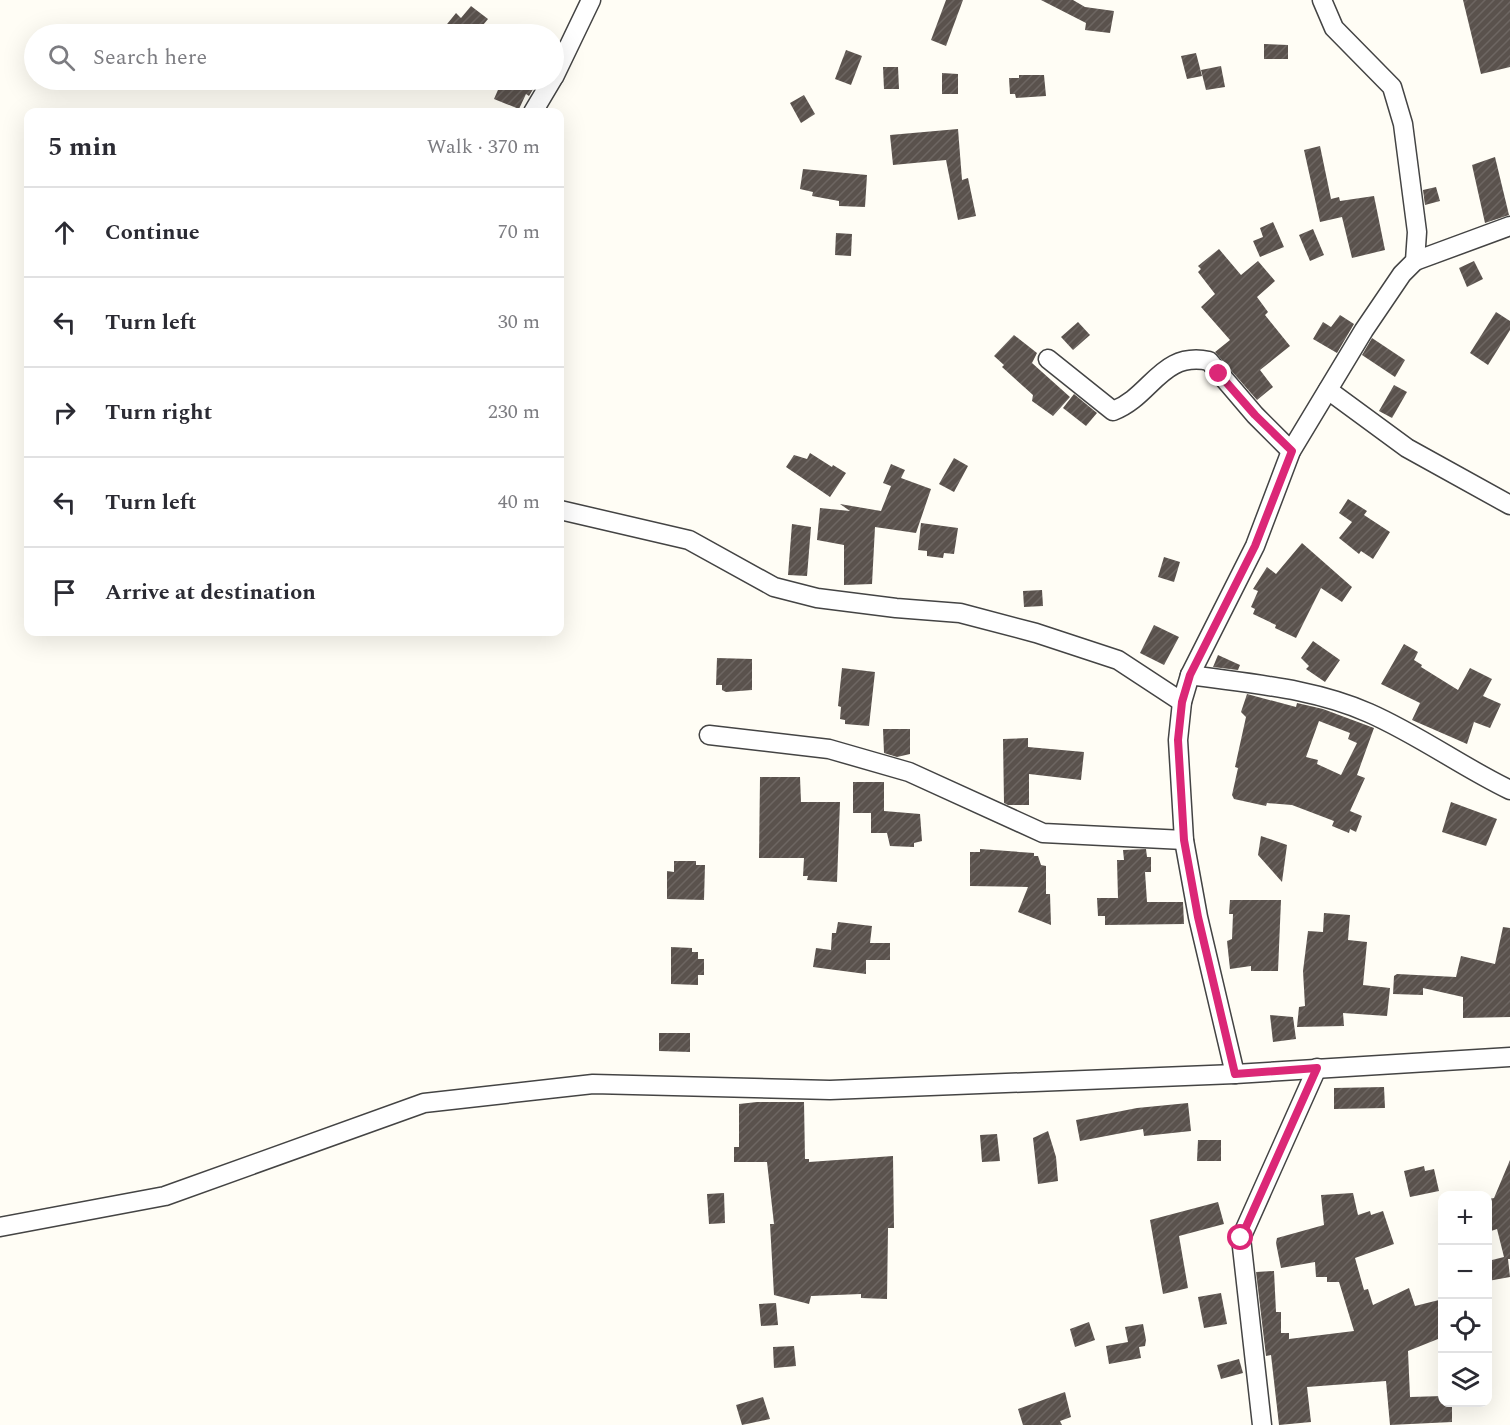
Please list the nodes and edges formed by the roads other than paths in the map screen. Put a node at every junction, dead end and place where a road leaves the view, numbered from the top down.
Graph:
1 (591, 0) edge
2 (1322, 0) edge
3 (564, 55) edge
4 (546, 90) edge
5 (535, 108) edge
6 (1510, 226) edge
7 (1415, 261) junction
8 (1048, 359) dead end
9 (1328, 390) junction
10 (1292, 451) junction
11 (1510, 505) edge
12 (564, 511) edge
13 (1190, 675) junction
14 (1182, 702) junction
15 (709, 735) dead end
16 (1510, 790) edge
17 (1184, 840) junction
18 (1510, 1057) edge
19 (1317, 1068) junction
20 (1235, 1074) junction
21 (0, 1227) edge
22 (1262, 1425) edge

1 - 3 street
2 - 7 street
4 - 5 street
6 - 7 street
7 - 9 street
8 - 10 street
9 - 10 street
9 - 11 street
10 - 13 street
12 - 14 street
13 - 14 street
13 - 16 street
14 - 17 street
15 - 17 street
17 - 20 street
18 - 19 street
19 - 20 street
19 - 22 street
20 - 21 street

